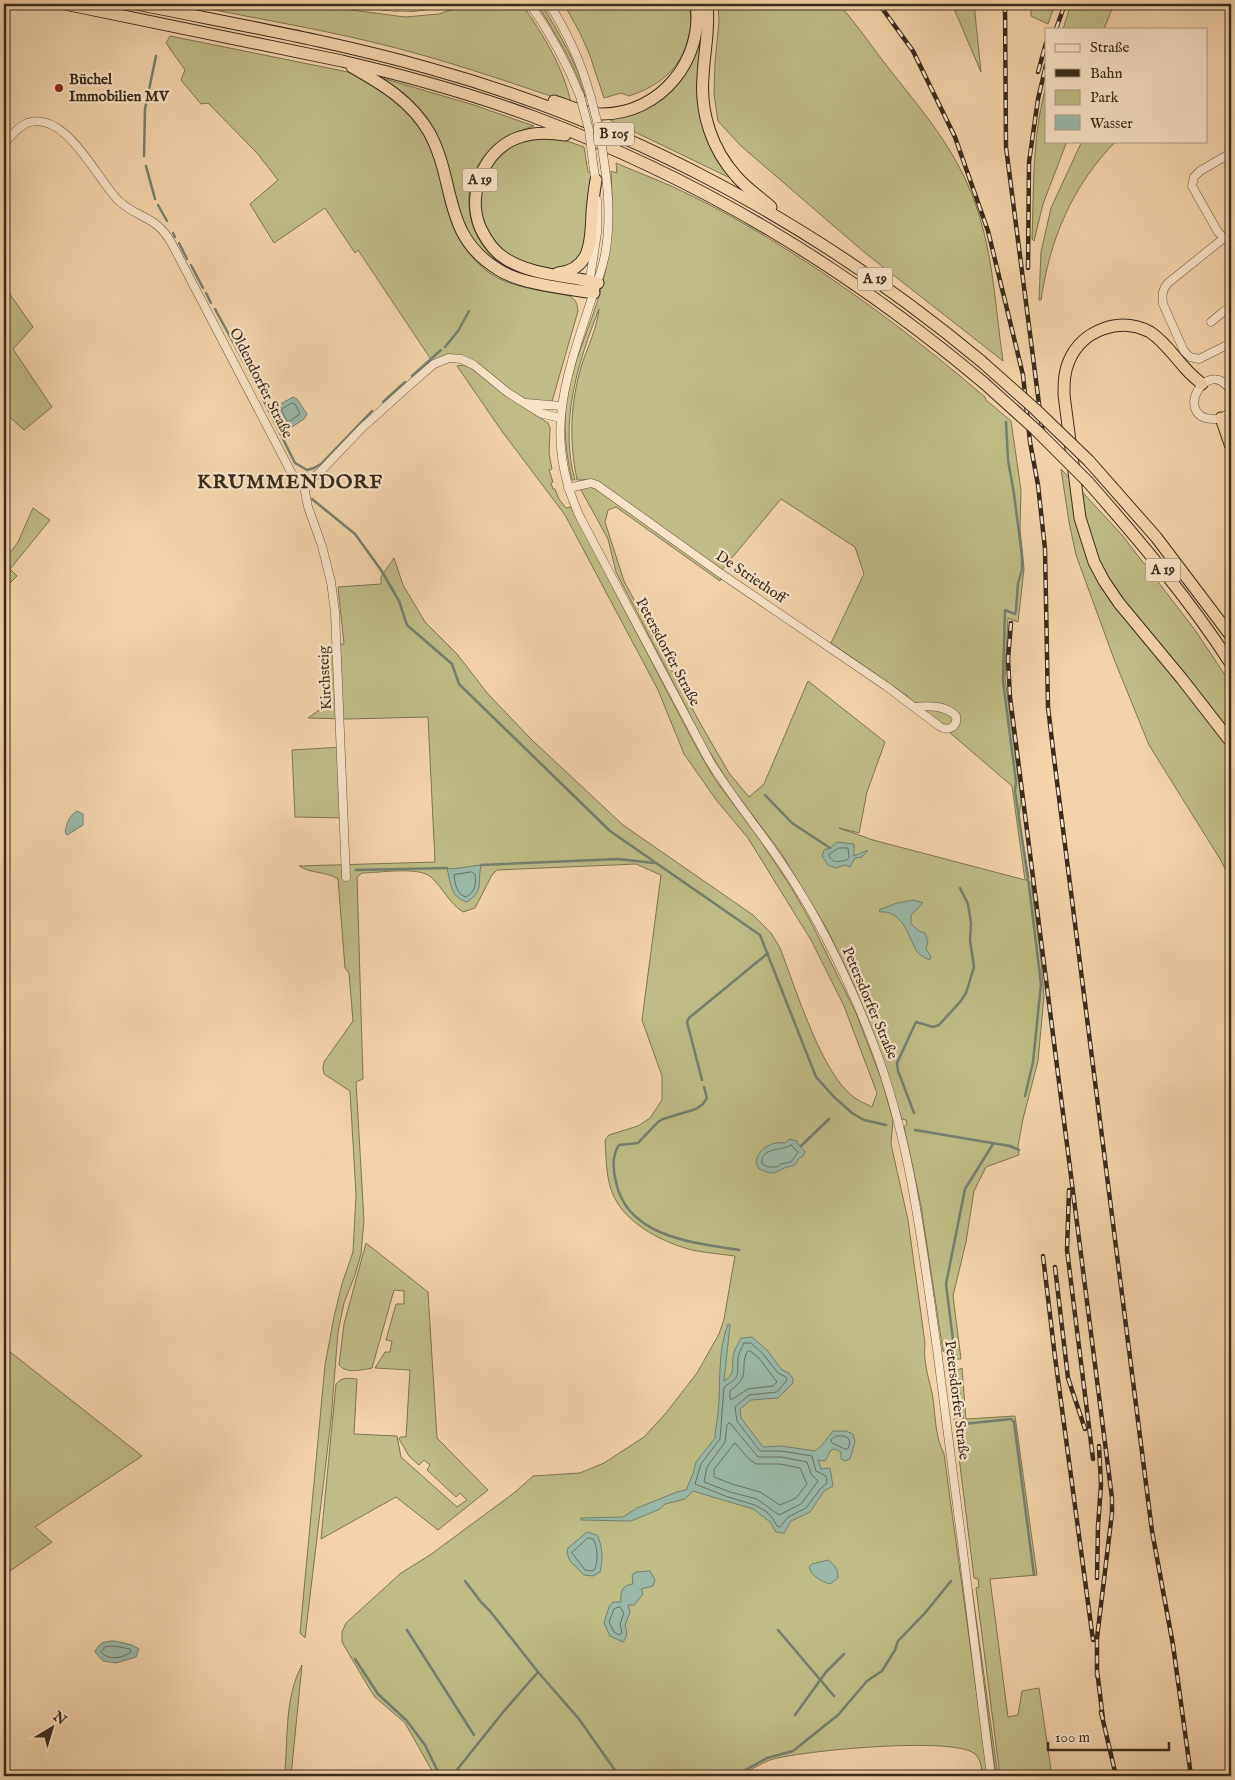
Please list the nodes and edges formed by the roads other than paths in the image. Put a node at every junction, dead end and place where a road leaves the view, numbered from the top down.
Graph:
1 (65, 4) edge
2 (136, 4) edge
3 (366, 4) edge
4 (434, 4) edge
5 (530, 4) edge
6 (548, 4) edge
7 (696, 4) edge
8 (707, 4) edge
9 (342, 61) junction
10 (514, 94) junction
11 (596, 142) junction
12 (4, 143) edge
13 (1231, 153) edge
14 (596, 180) junction
15 (791, 224) junction
16 (1228, 239) edge
17 (551, 274) junction
18 (592, 287) junction
19 (1231, 307) edge
20 (1211, 322) dead end
21 (1231, 343) edge
22 (1202, 384) junction
23 (1230, 387) edge
24 (525, 402) junction
25 (561, 406) junction
26 (1231, 409) edge
27 (560, 418) junction
28 (1221, 418) junction
29 (1231, 447) edge
30 (302, 482) junction
31 (568, 488) junction
32 (1231, 636) edge
33 (1231, 664) edge
34 (916, 707) junction
35 (1231, 742) edge
36 (346, 877) dead end
37 (991, 1776) edge

1 - 9 highway
2 - 10 highway, B 105
3 - 4 street
5 - 14 street, Petersdorfer Straße, bridge
6 - 18 street, Petersdorfer Straße, bridge
7 - 10 highway
8 - 15 highway
9 - 11 highway, A 19
9 - 18 highway
10 - 15 highway, B 105
11 - 17 highway, A 19
11 - 33 highway, A 19, bridge
12 - 30 street, Oldendorfer Straße
13 - 16 street
14 - 17 highway, A 19
14 - 18 street, Petersdorfer Straße
15 - 32 highway, A 19, bridge
16 - 21 street
17 - 18 highway, A 19
18 - 25 street, Petersdorfer Straße
19 - 20 street
22 - 23 street
22 - 28 street
22 - 35 highway
24 - 25 street
24 - 27 street
24 - 30 street
25 - 27 street, Petersdorfer Straße
26 - 28 street
27 - 31 street, Petersdorfer Straße
28 - 29 highway
30 - 36 street, Kirchsteig
31 - 34 street, De Striethoff
31 - 37 street, Petersdorfer Straße
34 - 34 street, De Striethoff

